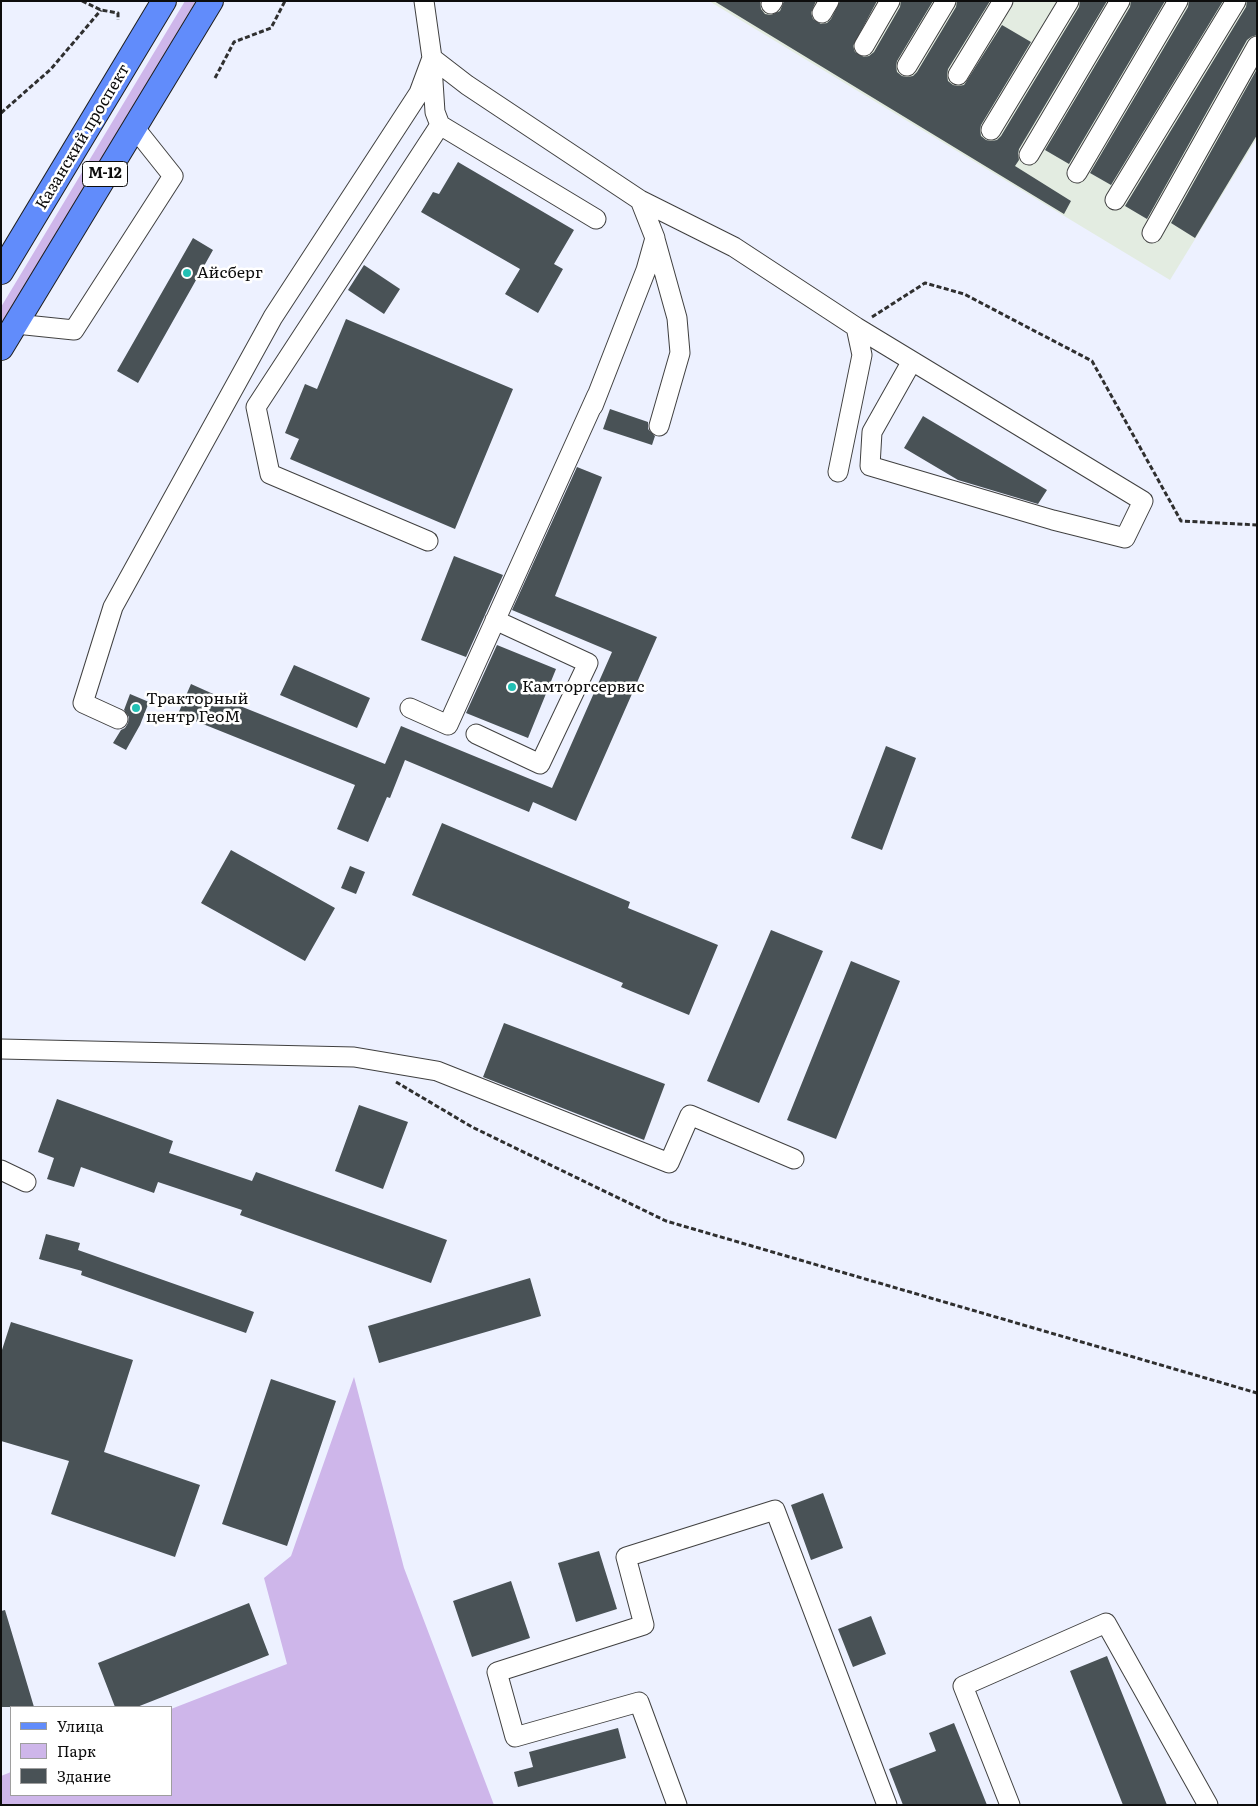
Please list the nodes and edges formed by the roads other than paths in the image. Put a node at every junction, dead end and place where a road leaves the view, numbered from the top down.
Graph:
1 (151, 1) edge
2 (164, 1) edge
3 (211, 1) edge
4 (424, 1) edge
5 (890, 1) edge
6 (946, 1) edge
7 (1003, 1) edge
8 (1069, 1) edge
9 (1120, 1) edge
10 (1178, 1) edge
11 (1236, 1) edge
12 (143, 37) junction
13 (864, 46) dead end
14 (1257, 46) edge
15 (432, 58) junction
16 (907, 66) dead end
17 (958, 75) dead end
18 (440, 125) junction
19 (134, 127) junction
20 (991, 130) dead end
21 (1029, 155) dead end
22 (1077, 174) dead end
23 (640, 200) junction
24 (1115, 200) dead end
25 (596, 219) dead end
26 (1152, 233) dead end
27 (655, 238) junction
28 (1, 272) edge
29 (16, 324) junction
30 (856, 327) junction
31 (1, 348) edge
32 (912, 361) junction
33 (659, 426) dead end
34 (838, 472) dead end
35 (428, 540) dead end
36 (495, 620) junction
37 (410, 708) dead end
38 (118, 719) dead end
39 (476, 734) dead end
40 (1, 1048) edge
41 (794, 1159) dead end
42 (1, 1170) edge
43 (26, 1182) dead end
44 (677, 1805) edge
45 (887, 1805) edge
46 (1010, 1805) edge
47 (1208, 1805) edge

1 - 12 street
2 - 12 main road, Казанский проспект / М-12
3 - 19 main road, М-12
4 - 15 street
5 - 13 street
6 - 16 street
7 - 17 street
8 - 20 street
9 - 21 street
10 - 22 street
11 - 24 street
12 - 28 main road, Казанский проспект / М-12
14 - 26 street
15 - 18 street
15 - 23 street
15 - 38 street
18 - 25 street
18 - 35 street
19 - 29 main road, М-12
19 - 29 street
23 - 27 street
23 - 30 street
27 - 33 street
27 - 36 street
29 - 31 main road, М-12
30 - 32 street
30 - 34 street
32 - 32 street
36 - 37 street
36 - 39 street
40 - 41 street
42 - 43 street
44 - 45 street
46 - 47 street

